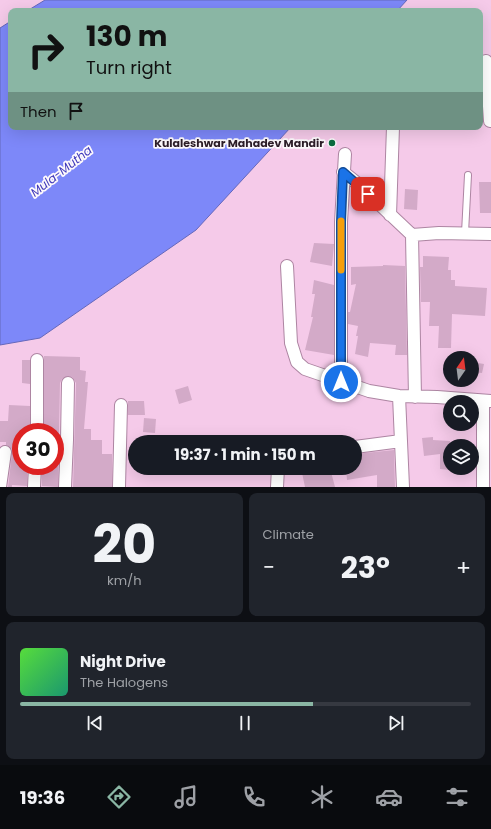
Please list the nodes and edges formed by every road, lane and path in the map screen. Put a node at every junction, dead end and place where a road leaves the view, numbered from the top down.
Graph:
1 (486, 60) dead end
2 (487, 121) edge
3 (393, 130) edge
4 (345, 154) dead end
5 (343, 172) junction
6 (468, 175) dead end
7 (390, 215) junction
8 (464, 233) junction
9 (491, 234) edge
10 (412, 235) junction
11 (287, 266) dead end
12 (37, 360) dead end
13 (341, 382) junction
14 (68, 383) dead end
15 (399, 396) junction
16 (415, 397) junction
17 (487, 401) edge
18 (121, 405) dead end
19 (37, 423) edge
20 (401, 441) junction
21 (362, 446) edge
22 (5, 452) dead end
23 (35, 475) edge
24 (278, 475) edge
25 (0, 487) edge
26 (34, 487) edge
27 (65, 487) edge
28 (119, 487) edge
29 (277, 487) edge
30 (403, 487) edge
31 (483, 487) edge

1 - 2 street
3 - 7 street
4 - 5 street
5 - 7 street
5 - 13 street
6 - 8 lane
7 - 10 street
8 - 9 street
8 - 10 street
10 - 16 street
11 - 13 street
12 - 19 street
13 - 15 street
14 - 27 street
15 - 16 street
15 - 20 street
16 - 17 street
17 - 31 street
18 - 28 street
20 - 21 street
20 - 30 street
22 - 25 street
23 - 26 street
24 - 29 street

